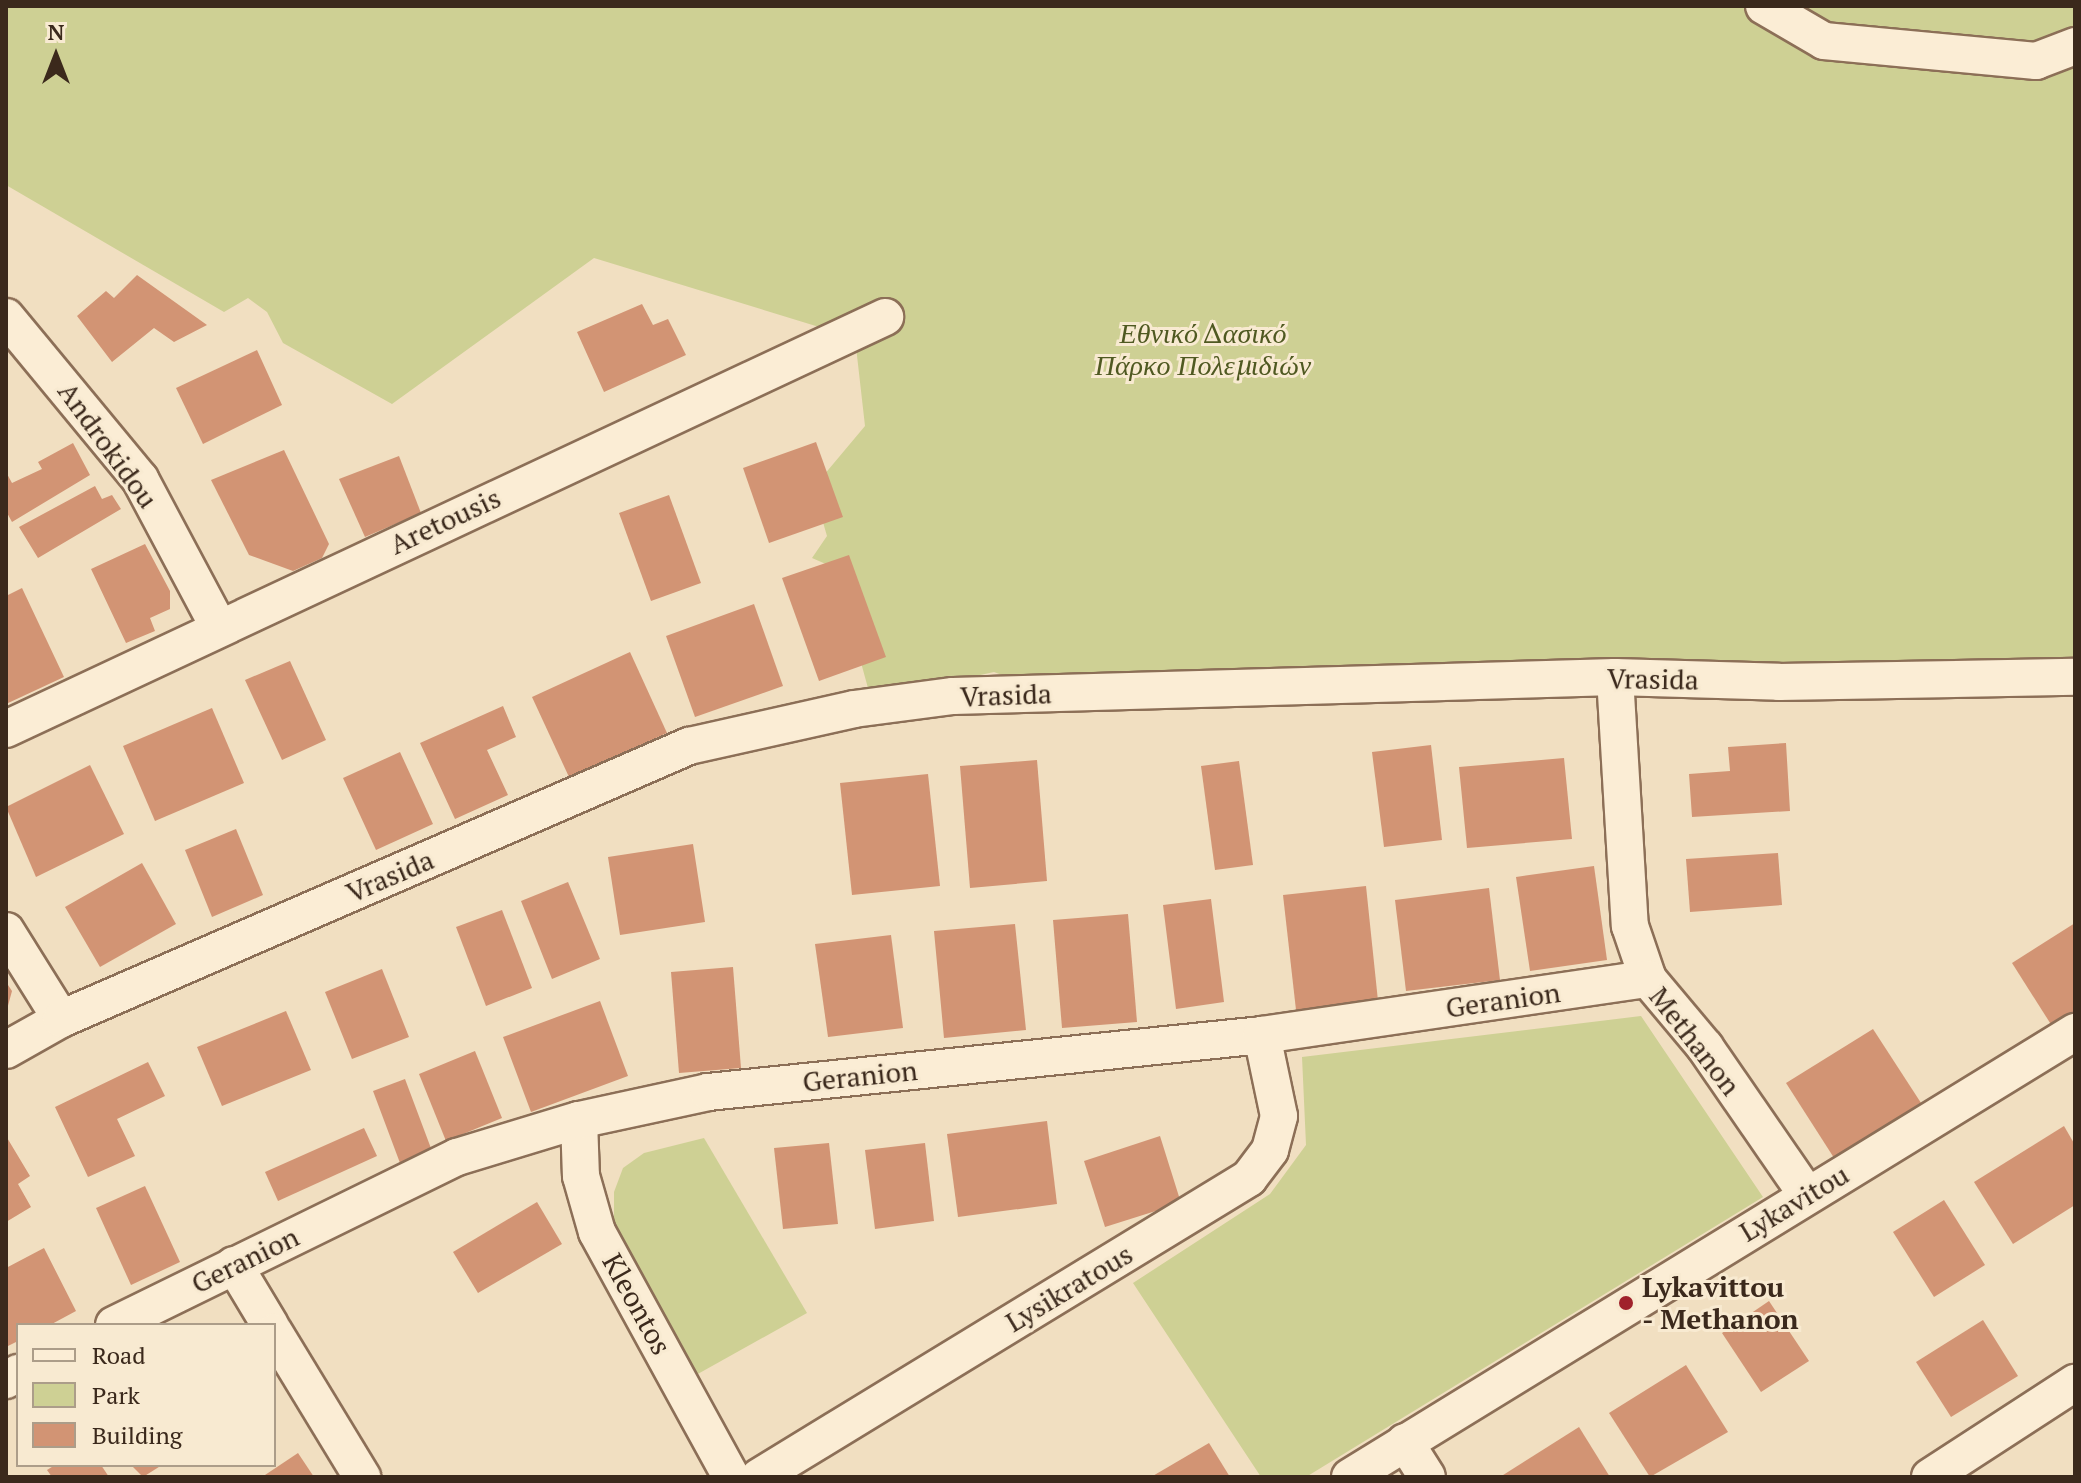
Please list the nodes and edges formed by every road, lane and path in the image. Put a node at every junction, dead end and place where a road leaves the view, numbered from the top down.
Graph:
1 (1764, 6) edge
2 (2075, 46) edge
3 (6, 317) edge
4 (885, 317) dead end
5 (218, 626) junction
6 (1615, 677) junction
7 (2075, 677) edge
8 (6, 729) edge
9 (6, 931) edge
10 (1648, 979) junction
11 (61, 1019) junction
12 (2075, 1032) edge
13 (1262, 1035) junction
14 (6, 1050) edge
15 (579, 1120) junction
16 (1807, 1195) junction
17 (234, 1265) junction
18 (118, 1323) edge
19 (269, 1323) edge
20 (276, 1335) edge
21 (2075, 1383) edge
22 (1405, 1442) junction
23 (362, 1477) edge
24 (731, 1477) edge
25 (759, 1477) edge
26 (1350, 1477) edge
27 (1427, 1477) edge
28 (1930, 1477) edge

1 - 2 street
3 - 5 street, Androkidou
4 - 5 street, Aretousis
5 - 8 street, Aretousis
6 - 7 street, Vrasida
6 - 10 street, Methanon
6 - 11 street, Vrasida
9 - 11 street
10 - 13 street, Geranion
10 - 16 street, Methanon
11 - 14 street, Vrasida
12 - 16 street, Lykavitou
13 - 15 street, Geranion
13 - 25 street, Lysikratous
15 - 17 street, Geranion
15 - 24 street, Kleontos
16 - 22 street, Lykavitou
17 - 18 street, Geranion
17 - 19 street
20 - 23 street
21 - 28 street
22 - 26 street, Lykavitou
22 - 27 street

